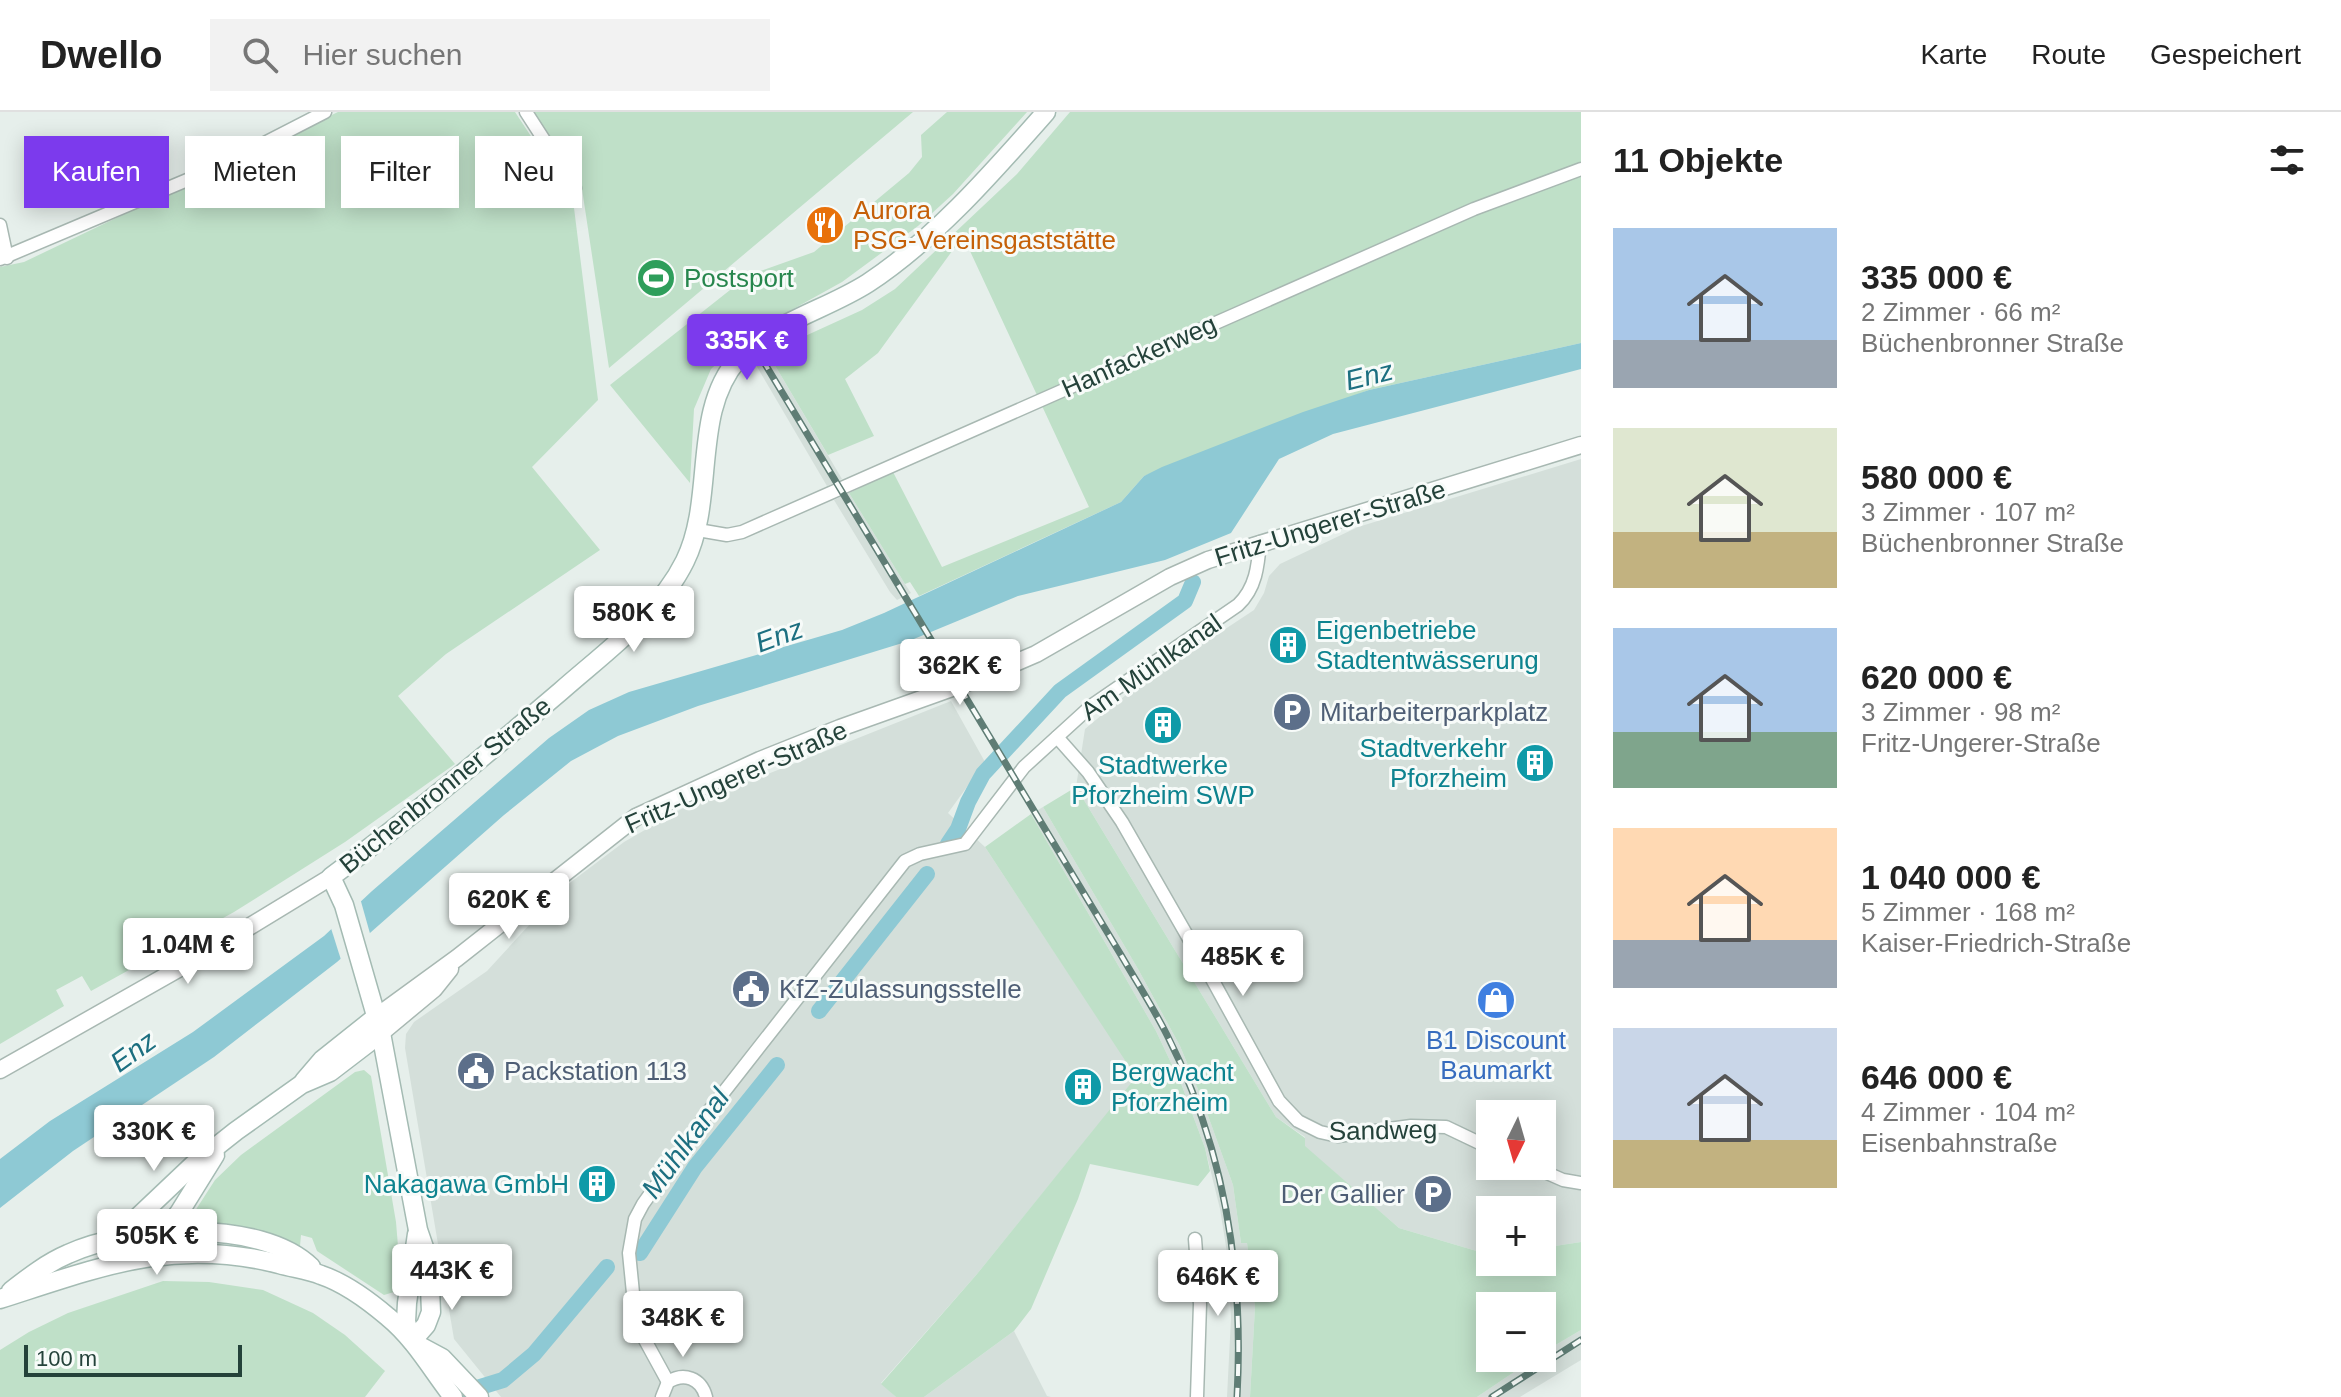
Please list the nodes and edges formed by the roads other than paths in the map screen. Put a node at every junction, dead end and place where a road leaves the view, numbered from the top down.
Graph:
1 (325, 112) edge
2 (526, 112) edge
3 (1046, 112) edge
4 (541, 136) edge
5 (1581, 169) edge
6 (0, 225) edge
7 (4, 258) edge
8 (1581, 445) edge
9 (698, 530) junction
10 (1260, 542) junction
11 (1057, 737) junction
12 (331, 877) junction
13 (379, 1025) junction
14 (0, 1070) edge
15 (1476, 1141) edge
16 (220, 1146) junction
17 (1556, 1177) edge
18 (1581, 1183) edge
19 (164, 1232) junction
20 (116, 1238) junction
21 (1195, 1239) dead end
22 (120, 1262) junction
23 (319, 1274) junction
24 (0, 1299) edge
25 (412, 1341) junction
26 (442, 1369) junction
27 (668, 1382) junction
28 (453, 1397) edge
29 (479, 1397) edge
30 (662, 1397) edge
31 (706, 1397) edge
32 (1197, 1397) edge

1 - 7 street
2 - 4 street
3 - 9 main road, Büchenbronner Straße
5 - 9 street, Hanfackerweg
6 - 7 street
8 - 10 street, Fritz-Ungerer-Straße
9 - 12 main road, Büchenbronner Straße
10 - 11 street, Am Mühlkanal
10 - 13 street, Fritz-Ungerer-Straße
11 - 15 street, Sandweg
11 - 27 street, Am Mühlkanal
12 - 13 main road, Büchenbronner Straße
12 - 14 street
13 - 16 main road, Fritz-Ungerer-Straße
13 - 25 main road, Büchenbronner Straße
16 - 19 main road, Fritz-Ungerer-Straße
16 - 20 main road, Fritz-Ungerer-Straße
17 - 18 street
19 - 20 main road
19 - 22 main road, Fritz-Ungerer-Straße
19 - 23 main road
20 - 24 main road
21 - 32 street
22 - 23 main road
22 - 24 main road
23 - 25 main road
25 - 26 main road
26 - 28 main road
26 - 29 main road
27 - 30 street
27 - 31 street

